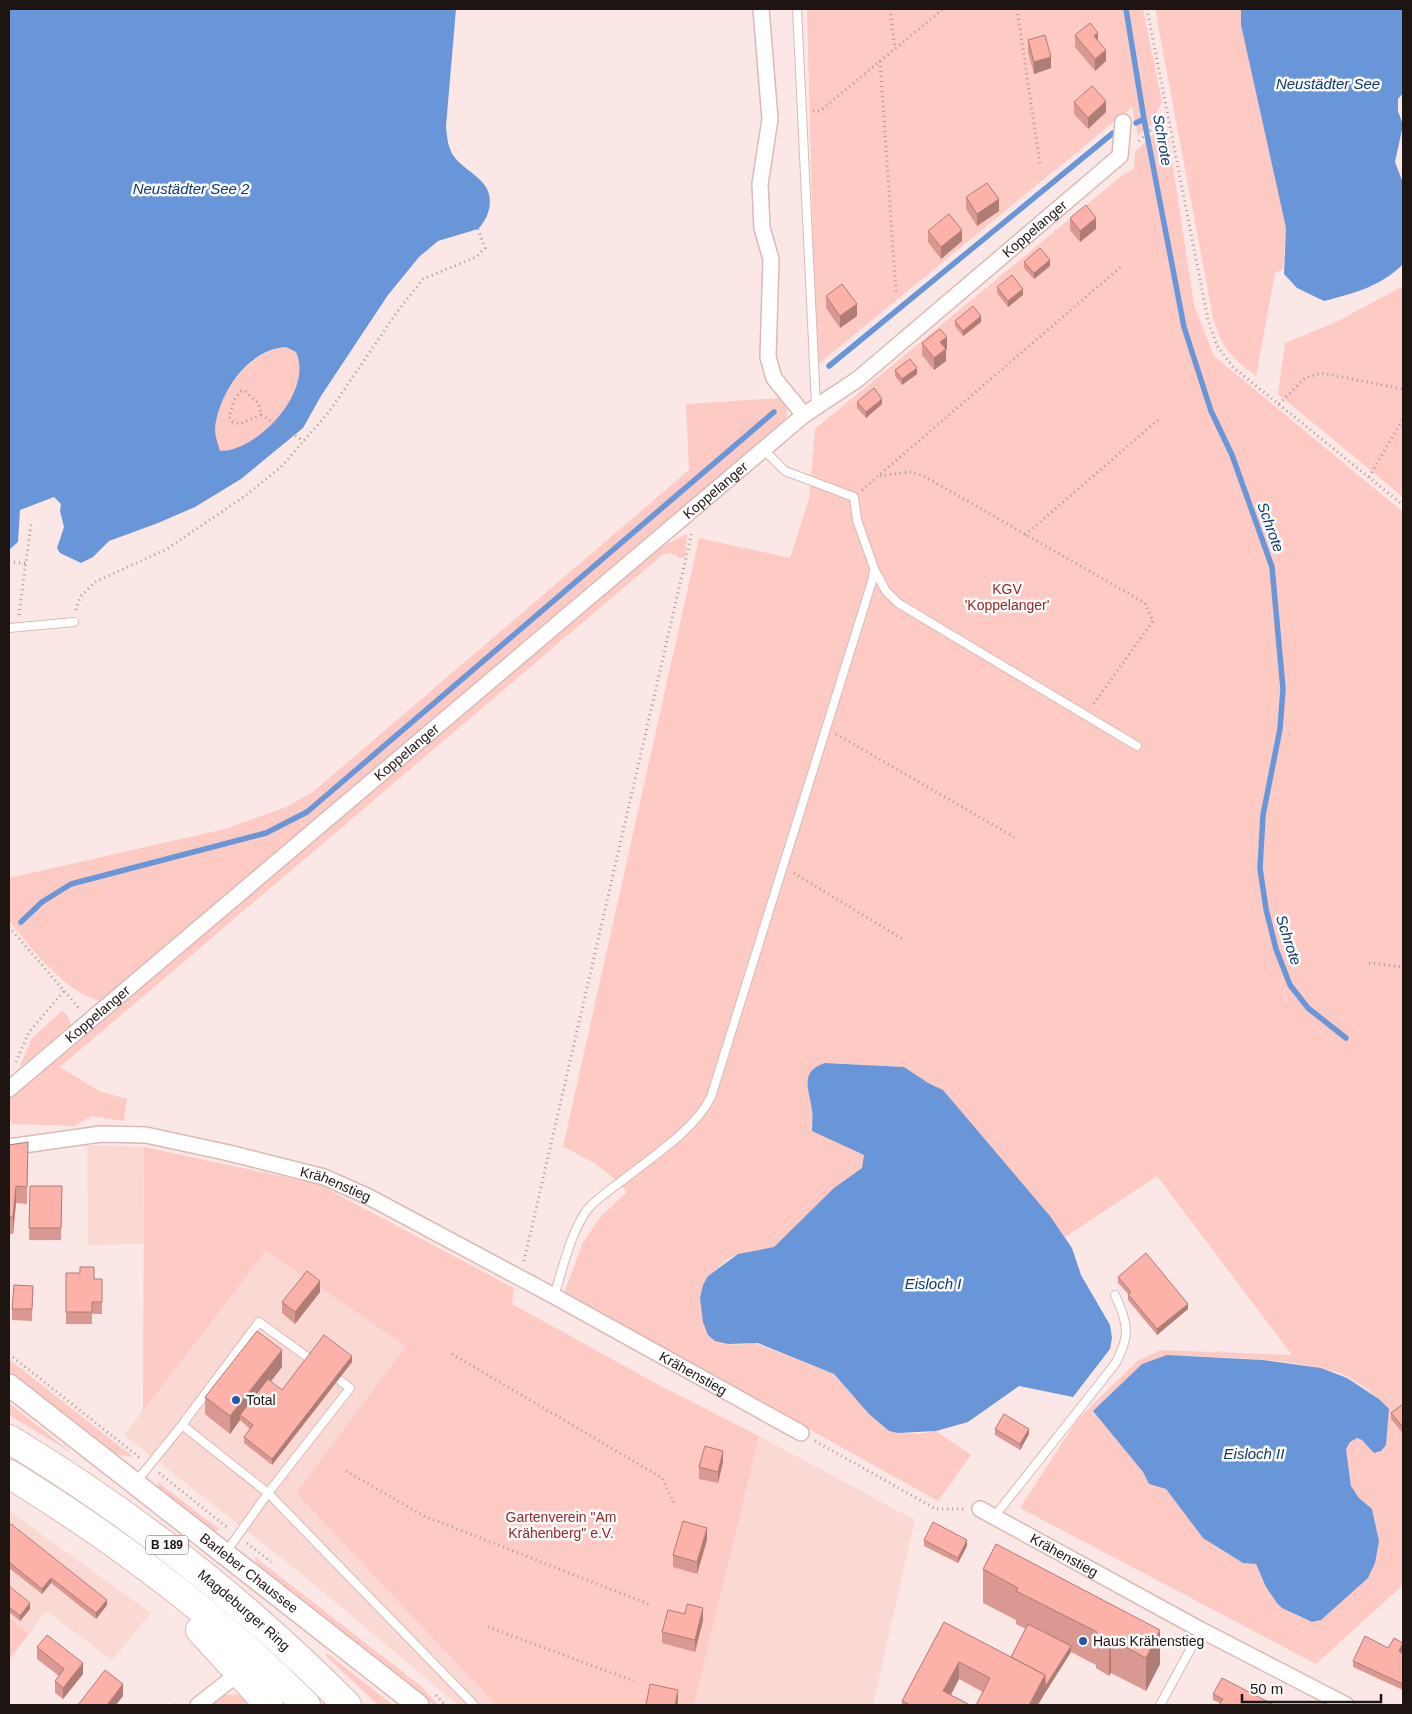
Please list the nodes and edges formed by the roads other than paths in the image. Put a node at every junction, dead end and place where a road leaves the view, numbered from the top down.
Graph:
1 (761, 9) edge
2 (797, 9) edge
3 (1123, 122) dead end
4 (816, 405) junction
5 (804, 415) junction
6 (764, 450) junction
7 (874, 568) junction
8 (74, 622) road end
9 (9, 628) edge
10 (1137, 746) dead end
11 (9, 1089) edge
12 (9, 1147) edge
13 (1115, 1295) dead end
14 (554, 1296) junction
15 (310, 1359) edge
16 (338, 1379) edge
17 (9, 1385) edge
18 (182, 1425) junction
19 (802, 1433) road end
20 (9, 1439) edge
21 (9, 1474) edge
22 (135, 1483) junction
23 (268, 1493) junction
24 (980, 1509) road end
25 (994, 1517) junction
26 (224, 1554) junction
27 (168, 1585) junction
28 (1201, 1630) junction
29 (239, 1673) junction
30 (198, 1705) edge
31 (269, 1705) edge
32 (306, 1705) edge
33 (347, 1705) edge
34 (418, 1705) edge
35 (474, 1705) edge
36 (1160, 1705) edge
37 (1346, 1705) edge

1 - 5 street
2 - 4 lane
3 - 4 street, Koppelanger
4 - 5 street, Koppelanger
5 - 6 street, Koppelanger
6 - 7 lane
6 - 11 street, Koppelanger
7 - 10 lane
7 - 14 lane
8 - 9 lane
12 - 14 street, Krähenstieg
13 - 25 lane
14 - 19 street, Krähenstieg
15 - 18 lane
16 - 23 lane
17 - 22 street, Barleber Chaussee
18 - 22 lane
18 - 23 lane
20 - 33 highway, Magdeburger Ring / B 189
21 - 27 highway, B 189
22 - 26 street, Barleber Chaussee
23 - 26 lane
23 - 35 lane
24 - 25 street, Krähenstieg
25 - 28 street, Krähenstieg
26 - 34 street, Barleber Chaussee
27 - 29 highway
27 - 32 highway, B 189
28 - 36 lane
28 - 37 street, Krähenstieg
29 - 30 street
29 - 31 highway

